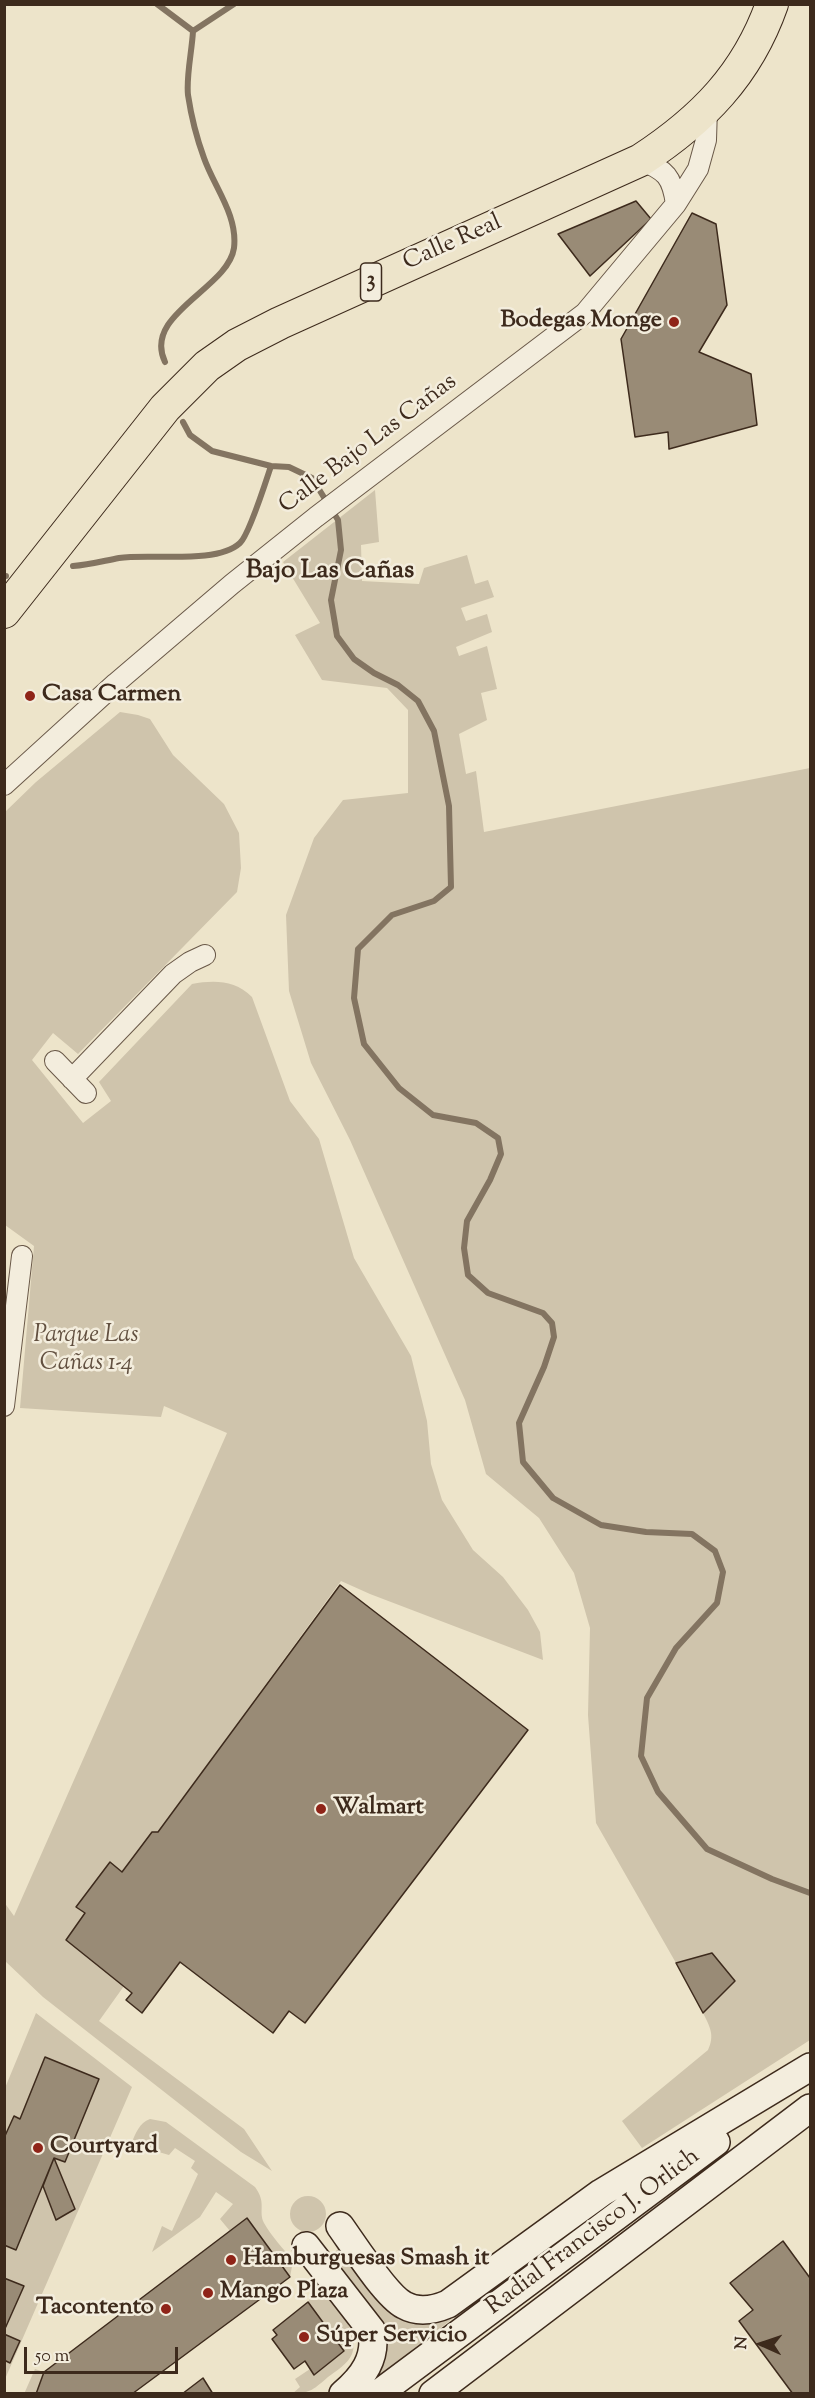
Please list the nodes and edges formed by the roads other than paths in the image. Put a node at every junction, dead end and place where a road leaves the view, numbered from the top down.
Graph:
1 (772, 4) edge
2 (707, 108) junction
3 (641, 160) junction
4 (676, 204) junction
5 (4, 612) edge
6 (4, 785) edge
7 (205, 956) dead end
8 (55, 1061) dead end
9 (72, 1079) junction
10 (86, 1093) dead end
11 (22, 1256) dead end
12 (4, 1406) edge
13 (810, 2067) edge
14 (810, 2072) edge
15 (810, 2108) edge
16 (340, 2226) dead end
17 (306, 2246) dead end
18 (343, 2394) edge
19 (378, 2394) edge
20 (433, 2394) edge

1 - 2 main road, Calle Real / 3
2 - 3 main road, Calle Real / 3
2 - 4 street, Calle Bajo Las Cañas
3 - 4 street
3 - 5 main road, Calle Real / 3
4 - 6 street, Calle Bajo Las Cañas
7 - 9 street
8 - 9 street
9 - 10 street
11 - 12 street
13 - 16 main road
14 - 19 main road, Radial Francisco J. Orlich
15 - 20 main road, Radial Francisco J. Orlich
17 - 18 main road

